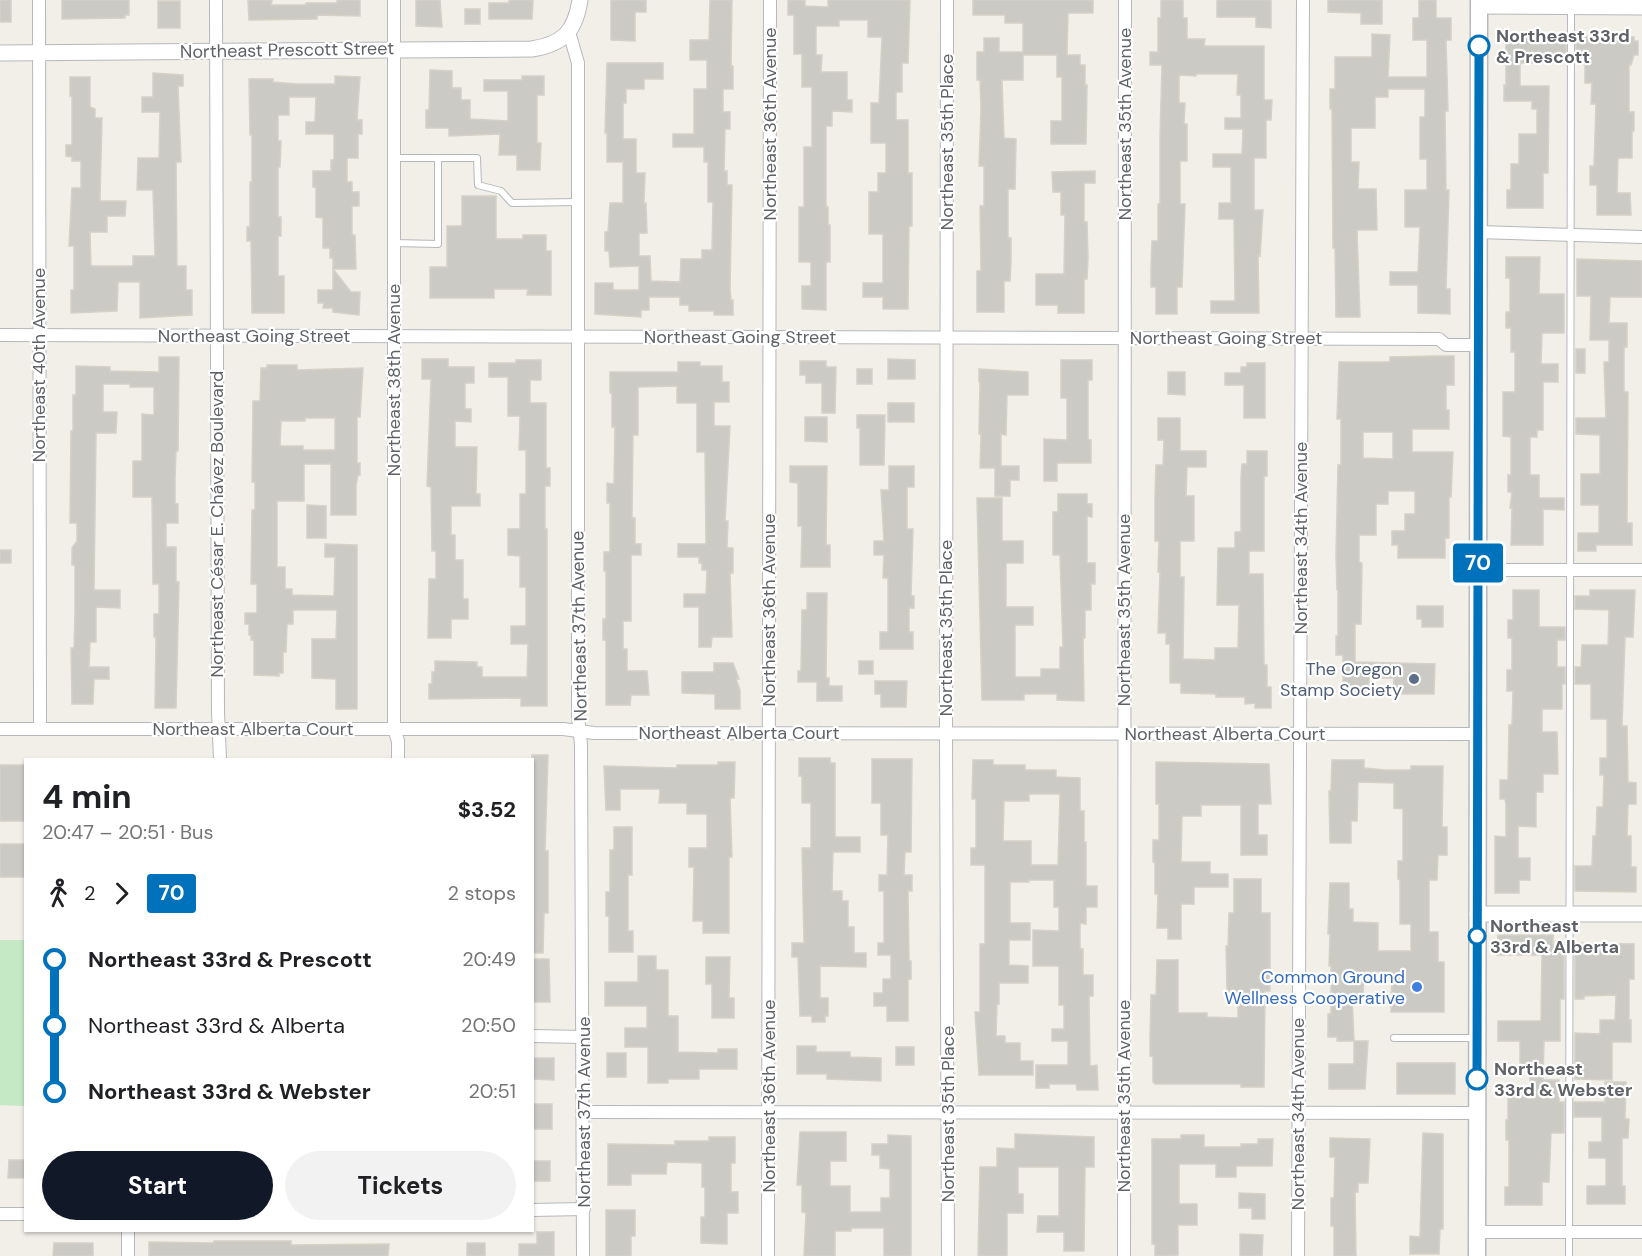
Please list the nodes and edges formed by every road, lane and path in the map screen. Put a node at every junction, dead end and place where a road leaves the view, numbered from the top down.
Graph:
1 (39, 0) edge
2 (216, 0) edge
3 (394, 0) edge
4 (580, 0) edge
5 (770, 0) edge
6 (948, 0) edge
7 (1125, 0) edge
8 (1303, 0) edge
9 (1479, 3) edge
10 (1571, 6) junction
11 (1642, 7) edge
12 (569, 32) junction
13 (394, 49) junction
14 (216, 51) junction
15 (0, 53) edge
16 (39, 53) junction
17 (394, 158) junction
18 (438, 158) junction
19 (578, 202) junction
20 (1478, 232) junction
21 (1570, 236) junction
22 (1642, 237) edge
23 (394, 243) junction
24 (0, 335) edge
25 (39, 335) junction
26 (217, 336) junction
27 (394, 336) junction
28 (578, 337) junction
29 (770, 338) junction
30 (947, 338) junction
31 (1124, 338) junction
32 (1301, 338) junction
33 (1478, 345) junction
34 (1478, 570) junction
35 (1570, 570) junction
36 (1642, 570) edge
37 (0, 729) edge
38 (40, 729) junction
39 (220, 729) junction
40 (394, 729) junction
41 (580, 731) junction
42 (769, 734) junction
43 (946, 734) junction
44 (1124, 734) junction
45 (1478, 734) junction
46 (1301, 735) junction
47 (220, 758) edge
48 (398, 758) edge
49 (1477, 914) junction
50 (1569, 914) junction
51 (1642, 914) edge
52 (534, 1036) edge
53 (584, 1037) junction
54 (1394, 1038) dead end
55 (1477, 1038) junction
56 (584, 1112) junction
57 (769, 1112) junction
58 (1298, 1112) junction
59 (948, 1113) junction
60 (1124, 1113) junction
61 (1477, 1113) junction
62 (584, 1209) junction
63 (534, 1210) edge
64 (0, 1214) edge
65 (24, 1214) edge
66 (128, 1232) edge
67 (1477, 1232) junction
68 (1569, 1232) junction
69 (1642, 1232) edge
70 (128, 1256) edge
71 (583, 1256) edge
72 (768, 1256) edge
73 (948, 1256) edge
74 (1124, 1256) edge
75 (1298, 1256) edge
76 (1477, 1256) edge
77 (1569, 1256) edge

1 - 16 street, Northeast 40th Avenue
2 - 14 street, Northeast César E. Chávez Boulevard
3 - 13 street, Northeast 38th Avenue
4 - 12 street
5 - 29 street, Northeast 36th Avenue
6 - 30 street, Northeast 35th Place
7 - 31 street, Northeast 35th Avenue
8 - 32 street, Northeast 34th Avenue
9 - 10 street
9 - 20 main road
10 - 11 street
10 - 21 lane
12 - 13 street, Northeast Prescott Street
12 - 19 street, Northeast 37th Avenue
13 - 14 street, Northeast Prescott Street
13 - 17 street, Northeast 38th Avenue
14 - 16 street, Northeast Prescott Street
14 - 26 street, Northeast César E. Chávez Boulevard
15 - 16 street, Northeast Prescott Street
16 - 25 street, Northeast 40th Avenue
17 - 18 lane
17 - 23 street, Northeast 38th Avenue
18 - 19 lane
18 - 23 lane
19 - 28 street, Northeast 37th Avenue
20 - 21 street
20 - 33 main road
21 - 22 street
21 - 35 lane
23 - 27 street, Northeast 38th Avenue
24 - 25 street, Northeast Going Street
25 - 26 street, Northeast Going Street
25 - 38 street, Northeast 40th Avenue
26 - 27 street, Northeast Going Street
26 - 39 street, Northeast César E. Chávez Boulevard
27 - 28 street, Northeast Going Street
27 - 40 street, Northeast 38th Avenue
28 - 29 street, Northeast Going Street
28 - 41 street, Northeast 37th Avenue
29 - 30 street, Northeast Going Street
29 - 42 street, Northeast 36th Avenue
30 - 31 street, Northeast Going Street
30 - 43 street, Northeast 35th Place
31 - 32 street, Northeast Going Street
31 - 44 street, Northeast 35th Avenue
32 - 33 street, Northeast Going Street
32 - 46 street, Northeast 34th Avenue
33 - 34 main road
34 - 35 street
34 - 45 main road
35 - 36 street
35 - 50 lane
37 - 38 street, Northeast Alberta Court
38 - 39 street, Northeast Alberta Court
39 - 40 street, Northeast Alberta Court
39 - 47 street, Northeast César E. Chávez Boulevard
40 - 41 street, Northeast Alberta Court
40 - 48 street, Northeast 38th Avenue
41 - 42 street, Northeast Alberta Court
41 - 53 street, Northeast 37th Avenue
42 - 43 street, Northeast Alberta Court
42 - 57 street, Northeast 36th Avenue
43 - 44 street, Northeast Alberta Court
43 - 59 street, Northeast 35th Place
44 - 46 street, Northeast Alberta Court
44 - 60 street, Northeast 35th Avenue
45 - 46 street, Northeast Alberta Court
45 - 49 main road
46 - 58 street, Northeast 34th Avenue
49 - 50 street
49 - 55 main road
50 - 51 street
50 - 68 lane
52 - 53 street
53 - 56 street, Northeast 37th Avenue
54 - 55 lane
55 - 61 main road
56 - 57 street
56 - 62 street, Northeast 37th Avenue
57 - 59 street
57 - 72 street, Northeast 36th Avenue
58 - 60 street
58 - 61 street
58 - 75 street, Northeast 34th Avenue
59 - 60 street
59 - 73 street, Northeast 35th Place
60 - 74 street, Northeast 35th Avenue
61 - 67 main road
62 - 63 street
62 - 71 street, Northeast 37th Avenue
64 - 65 street
66 - 70 street
67 - 68 street
67 - 76 main road
68 - 69 street
68 - 77 lane

